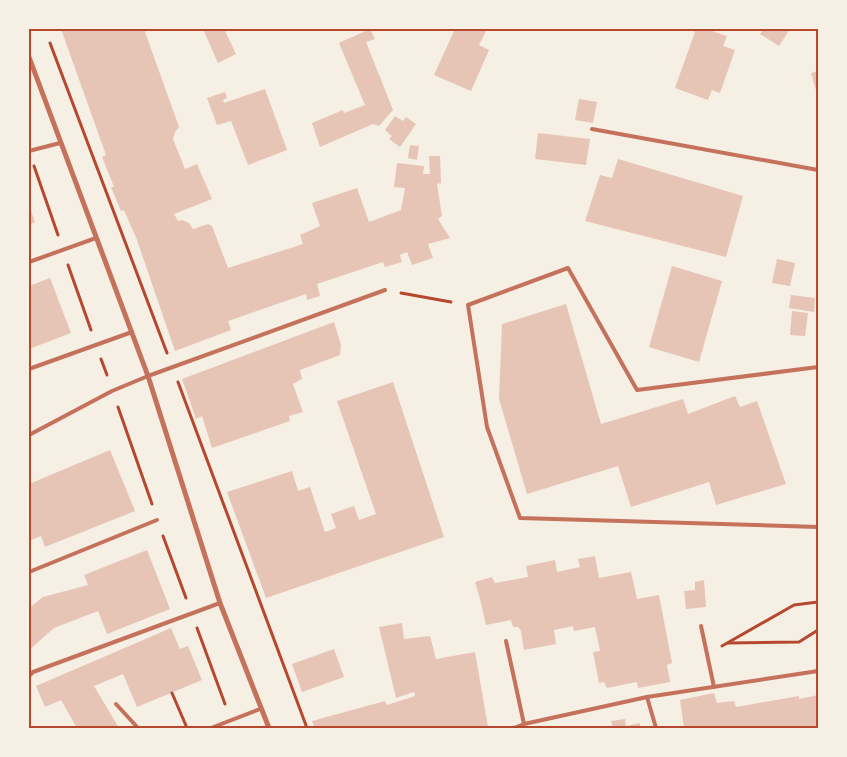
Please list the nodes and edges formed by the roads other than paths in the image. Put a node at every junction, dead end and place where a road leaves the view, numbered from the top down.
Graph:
1 (29, 57) edge
2 (592, 130) dead end
3 (60, 143) junction
4 (29, 151) edge
5 (818, 170) edge
6 (96, 238) junction
7 (29, 262) edge
8 (385, 290) road end
9 (132, 332) junction
10 (818, 367) edge
11 (29, 369) edge
12 (148, 376) junction
13 (29, 435) edge
14 (158, 520) road end
15 (818, 527) edge
16 (29, 572) edge
17 (220, 603) junction
18 (701, 626) dead end
19 (506, 641) dead end
20 (818, 671) edge
21 (29, 676) edge
22 (714, 687) junction
23 (647, 697) junction
24 (116, 704) dead end
25 (260, 709) junction
26 (524, 724) junction
27 (138, 728) edge
28 (211, 728) edge
29 (268, 728) edge
30 (514, 728) edge
31 (656, 728) edge

1 - 3 street
2 - 5 lane
3 - 4 lane
3 - 6 street
6 - 7 lane
6 - 9 street
8 - 12 lane
9 - 11 lane
9 - 12 street
10 - 15 lane
12 - 13 lane
12 - 17 street
14 - 16 lane
17 - 21 lane
17 - 25 street
18 - 22 lane
19 - 26 lane
20 - 22 lane
22 - 23 lane
23 - 26 lane
23 - 31 lane
24 - 27 lane
25 - 28 lane
25 - 29 street
26 - 30 lane

